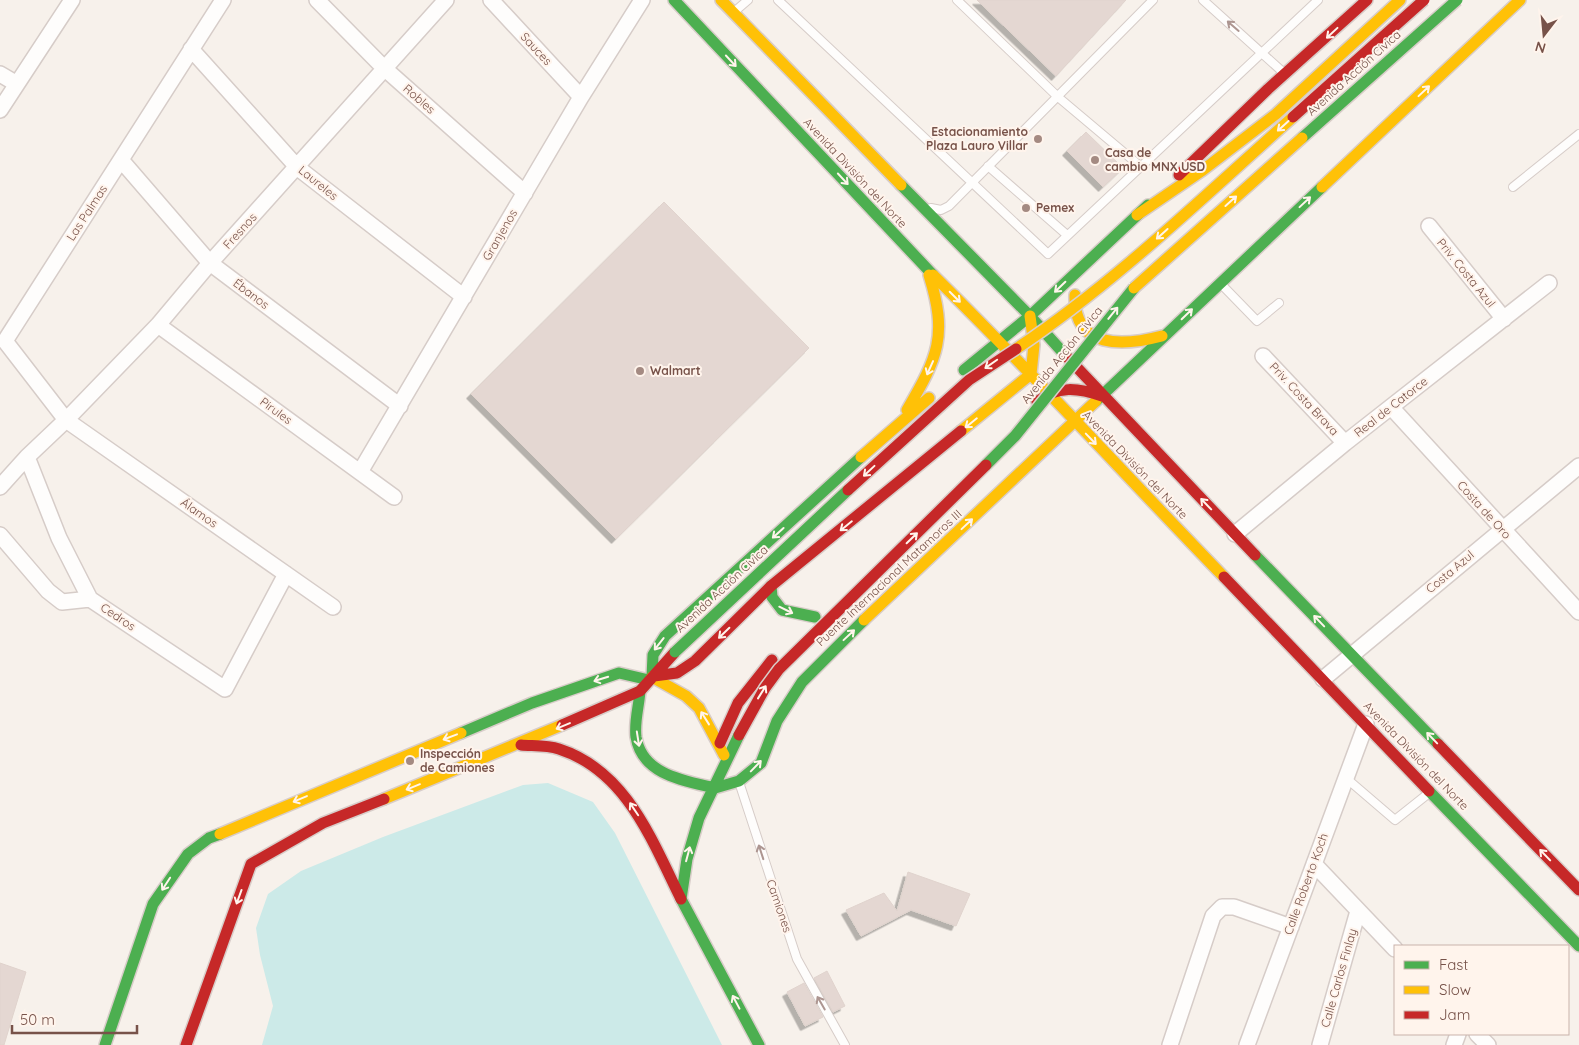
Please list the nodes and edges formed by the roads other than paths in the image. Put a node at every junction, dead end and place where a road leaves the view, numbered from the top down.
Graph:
1 (72, 0) edge
2 (224, 0) edge
3 (317, 0) edge
4 (446, 0) edge
5 (491, 0) edge
6 (642, 0) edge
7 (674, 0) edge
8 (721, 0) edge
9 (748, 0) edge
10 (778, 0) edge
11 (957, 0) edge
12 (1153, 0) edge
13 (1203, 0) edge
14 (1318, 0) edge
15 (1368, 0) edge
16 (1400, 0) edge
17 (1424, 0) edge
18 (1457, 0) edge
19 (1520, 0) edge
20 (730, 15) junction
21 (191, 49) junction
22 (1262, 52) junction
23 (384, 68) junction
24 (0, 74) edge
25 (1286, 75) junction
26 (16, 84) junction
27 (581, 97) junction
28 (1058, 97) junction
29 (0, 110) edge
30 (1579, 134) edge
31 (121, 160) junction
32 (990, 165) junction
33 (1140, 166) junction
34 (298, 168) junction
35 (973, 181) junction
36 (1513, 187) dead end
37 (525, 193) junction
38 (918, 202) junction
39 (949, 206) junction
40 (1137, 215) junction
41 (1428, 226) dead end
42 (948, 233) junction
43 (1068, 234) junction
44 (1084, 263) junction
45 (210, 264) junction
46 (928, 270) junction
47 (1220, 283) junction
48 (1549, 283) dead end
49 (464, 297) junction
50 (1279, 303) dead end
51 (1030, 316) junction
52 (1504, 319) junction
53 (158, 325) junction
54 (1165, 335) junction
55 (1000, 341) junction
56 (1264, 356) dead end
57 (1031, 374) junction
58 (1047, 392) junction
59 (1102, 396) junction
60 (400, 406) junction
61 (1391, 407) junction
62 (66, 420) junction
63 (900, 422) junction
64 (1074, 422) junction
65 (1345, 443) junction
66 (28, 457) junction
67 (1579, 466) edge
68 (360, 472) junction
69 (0, 487) edge
70 (394, 497) dead end
71 (1502, 529) junction
72 (1235, 534) junction
73 (0, 535) edge
74 (286, 574) junction
75 (771, 586) junction
76 (90, 598) junction
77 (333, 606) dead end
78 (1579, 612) edge
79 (815, 617) junction
80 (1352, 655) junction
81 (651, 678) junction
82 (1323, 679) junction
83 (640, 691) junction
84 (1366, 724) junction
85 (720, 743) junction
86 (518, 745) junction
87 (733, 771) junction
88 (1346, 778) junction
89 (715, 788) junction
90 (1431, 791) junction
91 (273, 810) junction
92 (260, 832) dead end
93 (256, 848) dead end
94 (251, 864) junction
95 (1314, 864) junction
96 (1579, 890) edge
97 (681, 899) junction
98 (1358, 911) junction
99 (1290, 926) junction
100 (1579, 946) edge
101 (1394, 948) edge
102 (1478, 1035) edge
103 (105, 1045) edge
104 (186, 1045) edge
105 (759, 1045) edge
106 (845, 1045) edge
107 (1170, 1045) edge
108 (1247, 1045) edge
109 (1320, 1045) edge
110 (1488, 1045) edge

1 - 26 street
2 - 21 street, Las Palmas
3 - 23 street, Robles
4 - 23 street, Fresnos
5 - 27 street, Sauces
6 - 27 street, Granjenos
7 -> 46 main road, Avenida División del Norte
8 - 20 main road, Avenida División del Norte
9 - 20 lane
10 - 35 lane
11 - 28 lane
12 - 28 lane
22 -> 13 lane
14 - 22 lane
15 -> 25 main road
16 - 40 main road
17 -> 81 main road, Avenida Acción Civica, bridge
87 -> 18 main road, Avenida Acción Civica, bridge
47 -> 19 main road
20 - 38 main road, Avenida División del Norte
21 - 31 street, Las Palmas
21 - 34 street, Laureles
22 - 25 lane
22 - 33 lane
23 - 34 street, Fresnos
23 - 37 street, Robles
24 - 26 street
25 - 40 main road
26 - 29 street
27 - 37 street, Granjenos
28 - 32 lane
28 - 33 lane
30 - 36 lane
31 - 45 street, Ébanos
31 - 62 street, Las Palmas
32 - 35 lane
32 - 43 lane
33 - 43 lane
34 - 45 street, Fresnos
34 - 49 street, Laureles
35 - 39 lane
35 - 43 lane
37 - 49 street, Granjenos
38 - 39 lane
38 - 42 main road, Avenida División del Norte
39 - 42 lane
40 - 44 main road
41 - 52 street, Priv. Costa Azul
42 - 51 main road, Avenida División del Norte
44 -> 51 main road
44 - 54 main road
45 - 53 street, Fresnos
45 - 60 street, Ébanos
46 -> 55 main road, Avenida División del Norte
46 -> 63 main road
47 - 50 lane
54 -> 47 main road
48 - 52 street, Real de Catorce
49 - 60 street, Granjenos
51 - 55 main road
51 - 57 main road
51 - 59 main road, Avenida División del Norte
52 - 61 street, Real de Catorce
53 - 62 street, Fresnos
53 - 68 street, Pirules
54 - 59 main road
55 - 57 main road, Avenida División del Norte
55 - 63 main road
56 - 65 street, Priv. Costa Brava
57 - 58 main road, Avenida División del Norte
57 -> 75 main road
58 - 59 main road
58 - 64 main road, Avenida División del Norte
58 - 79 main road
59 - 64 main road, Puente Internacional Matamoros III
72 -> 59 main road, Avenida División del Norte
60 - 68 street, Granjenos
61 - 65 street, Real de Catorce
61 - 71 street, Costa de Oro
62 - 66 street, Fresnos
62 - 74 street, Álamos
63 -> 81 main road
64 -> 82 main road, Avenida División del Norte
87 -> 64 main road, Puente Internacional Matamoros III
65 - 72 street, Real de Catorce
66 - 69 street, Fresnos
66 - 76 street, Cedros
67 - 71 street, Costa Azul
68 - 70 street, Pirules
71 - 78 street, Costa de Oro
71 - 80 street, Costa Azul
80 -> 72 main road, Avenida División del Norte
73 - 76 street
74 - 76 street, Cedros
74 - 77 street, Álamos
75 -> 79 main road
75 -> 81 main road
79 - 85 main road
80 - 82 street, Costa Azul
96 -> 80 main road, Avenida División del Norte
81 - 83 main road
85 -> 81 main road
81 -> 91 main road
82 - 84 main road, Avenida División del Norte
83 -> 86 main road
83 -> 89 main road
84 - 88 street, Calle Roberto Koch
84 - 90 main road, Avenida División del Norte
85 - 87 main road
86 -> 94 main road
97 -> 86 main road
87 - 89 main road, Puente Internacional Matamoros III
87 - 89 main road, Puente Internacional Matamoros III
106 -> 87 lane, Camiones
88 - 90 lane
88 - 95 street, Calle Roberto Koch
97 -> 89 main road, Puente Internacional Matamoros III
90 - 100 main road, Avenida División del Norte
91 - 92 main road
91 -> 103 main road
93 - 94 main road
94 -> 104 main road
95 - 98 street
95 - 99 street, Calle Roberto Koch
105 -> 97 main road
98 - 101 street
98 - 109 street, Calle Carlos Finlay
99 - 107 street
99 - 108 street, Calle Roberto Koch
102 - 110 street

